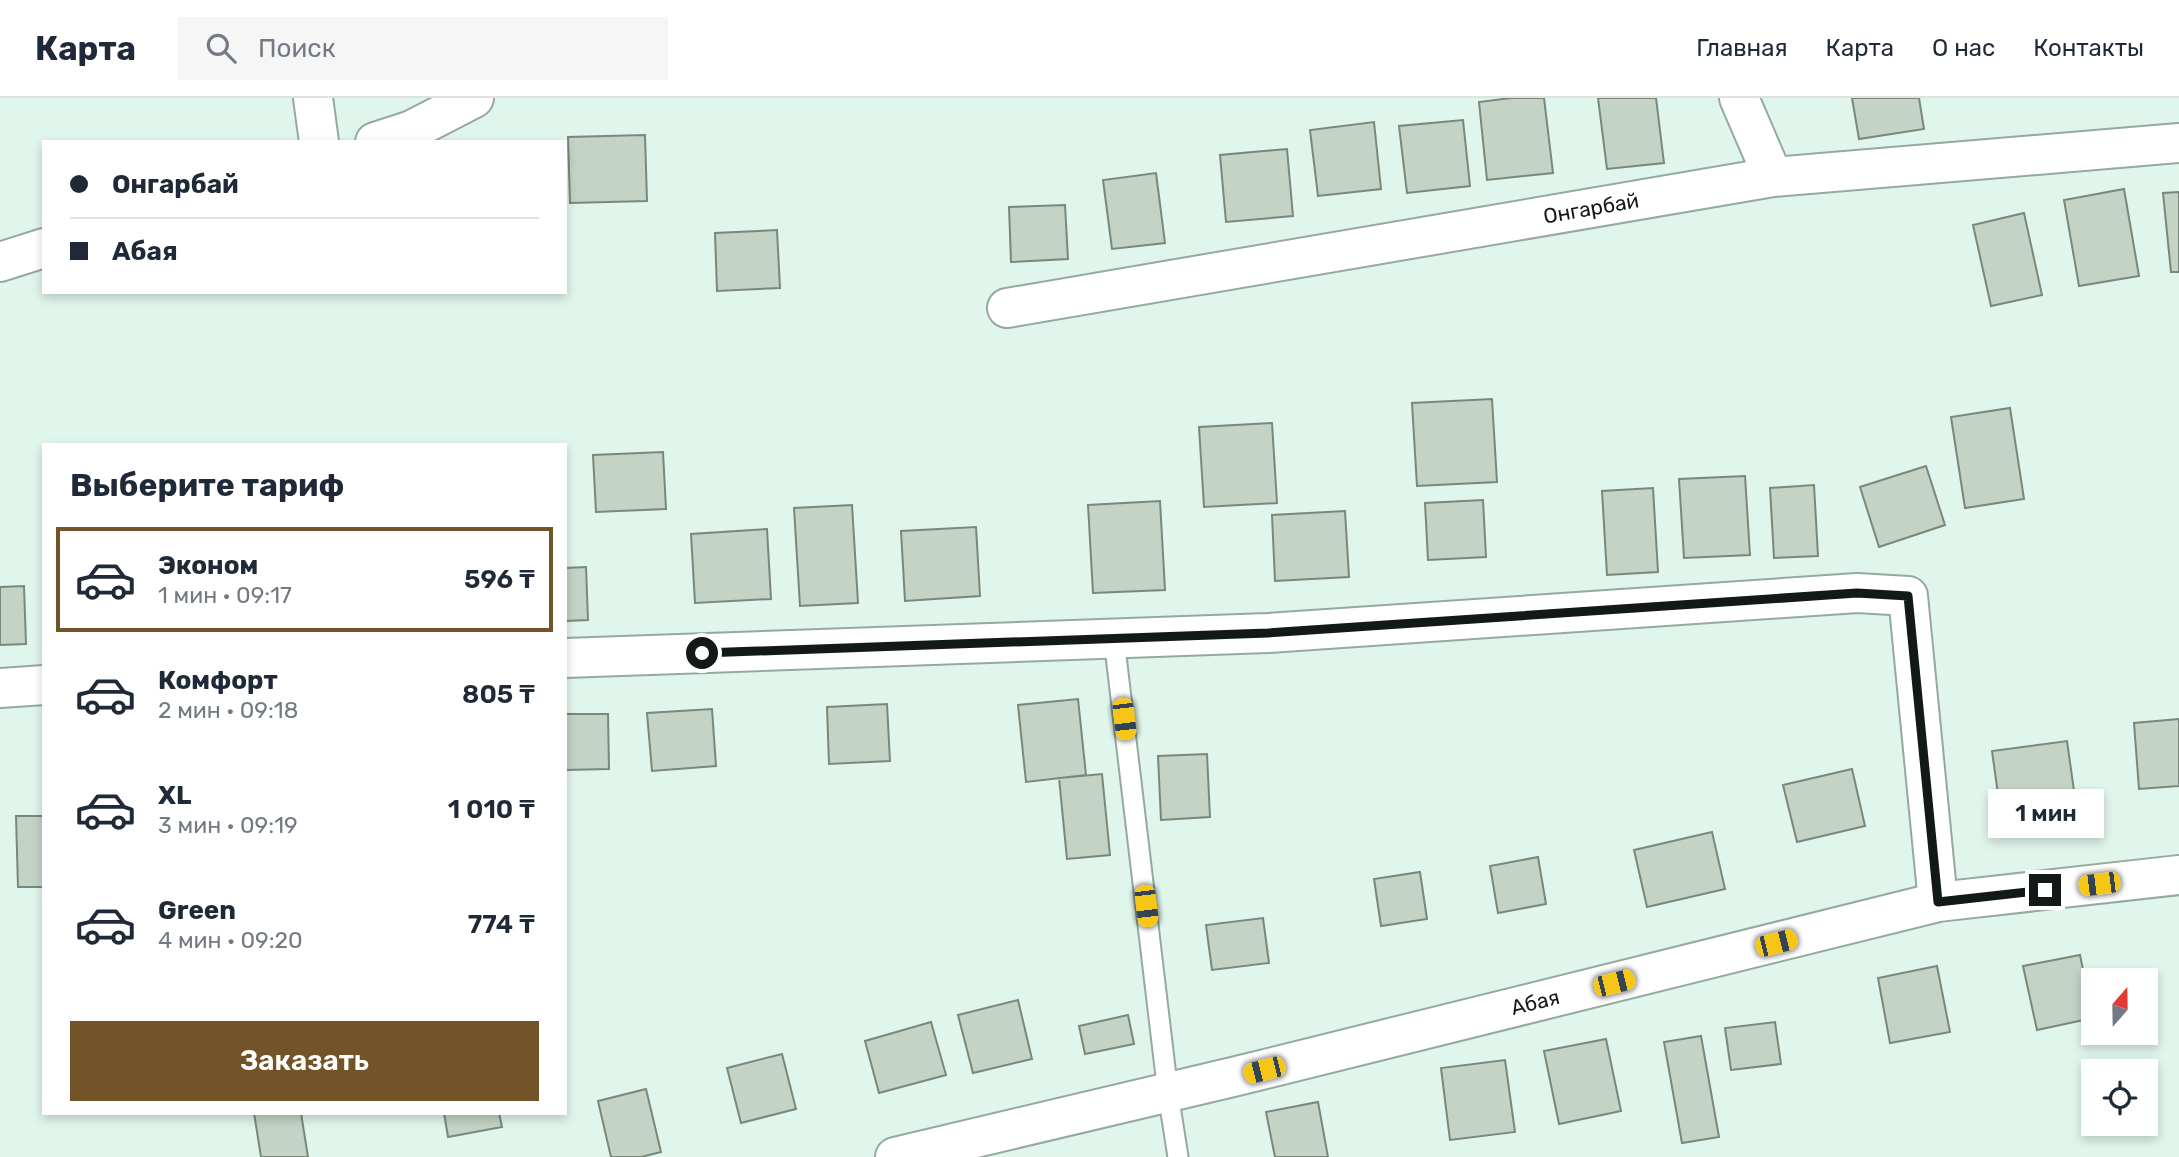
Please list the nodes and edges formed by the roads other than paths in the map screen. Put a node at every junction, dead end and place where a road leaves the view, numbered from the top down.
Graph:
1 (313, 98) edge
2 (474, 98) edge
3 (1739, 98) edge
4 (319, 140) edge
5 (380, 140) edge
6 (2179, 143) edge
7 (1773, 177) junction
8 (42, 248) edge
9 (0, 262) edge
10 (1007, 308) dead end
11 (1114, 639) junction
12 (567, 658) edge
13 (42, 685) edge
14 (0, 688) edge
15 (2179, 875) edge
16 (1938, 902) junction
17 (1168, 1093) junction
18 (895, 1157) edge
19 (1178, 1157) edge

1 - 4 street
2 - 5 street
3 - 7 street
6 - 7 street, Онгарбай
7 - 10 street, Онгарбай
8 - 9 street
11 - 12 street
11 - 16 street
11 - 17 lane
13 - 14 street
15 - 16 street, Абая
16 - 17 street, Абая
17 - 18 street, Абая
17 - 19 lane

